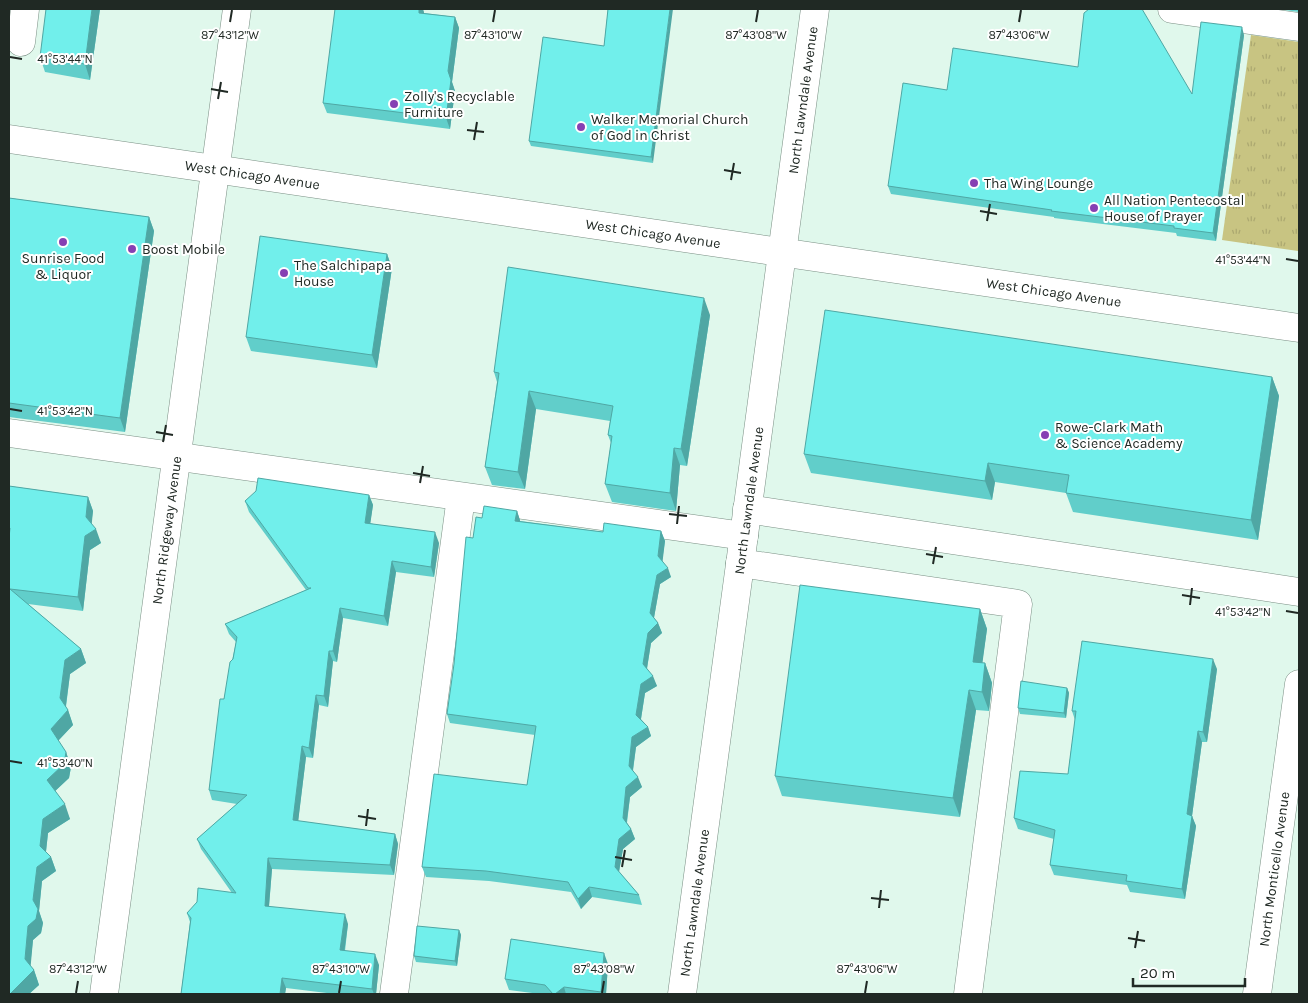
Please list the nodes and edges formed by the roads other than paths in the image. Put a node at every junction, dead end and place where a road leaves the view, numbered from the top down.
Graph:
1 (26, 9) edge
2 (237, 9) edge
3 (815, 9) edge
4 (1172, 9) edge
5 (1299, 27) edge
6 (21, 42) dead end
7 (9, 139) edge
8 (215, 169) junction
9 (782, 252) junction
10 (1299, 328) edge
11 (9, 433) edge
12 (176, 457) junction
13 (461, 497) junction
14 (747, 509) junction
15 (744, 536) junction
16 (740, 563) junction
17 (1299, 592) edge
18 (1299, 684) edge
19 (104, 994) edge
20 (394, 994) edge
21 (682, 994) edge
22 (968, 994) edge
23 (1257, 994) edge

1 - 6 street
2 - 8 street, North Ridgeway Avenue
3 - 9 street, North Lawndale Avenue
4 - 5 street
7 - 8 street, West Chicago Avenue
8 - 9 street, West Chicago Avenue
8 - 12 street, North Ridgeway Avenue
9 - 10 street, West Chicago Avenue
9 - 14 street, North Lawndale Avenue
11 - 12 street
12 - 13 street
12 - 19 street, North Ridgeway Avenue
13 - 15 street
13 - 20 street
14 - 15 street, North Lawndale Avenue
14 - 17 street
15 - 16 street, North Lawndale Avenue
16 - 21 street, North Lawndale Avenue
16 - 22 street
18 - 23 street, North Monticello Avenue

